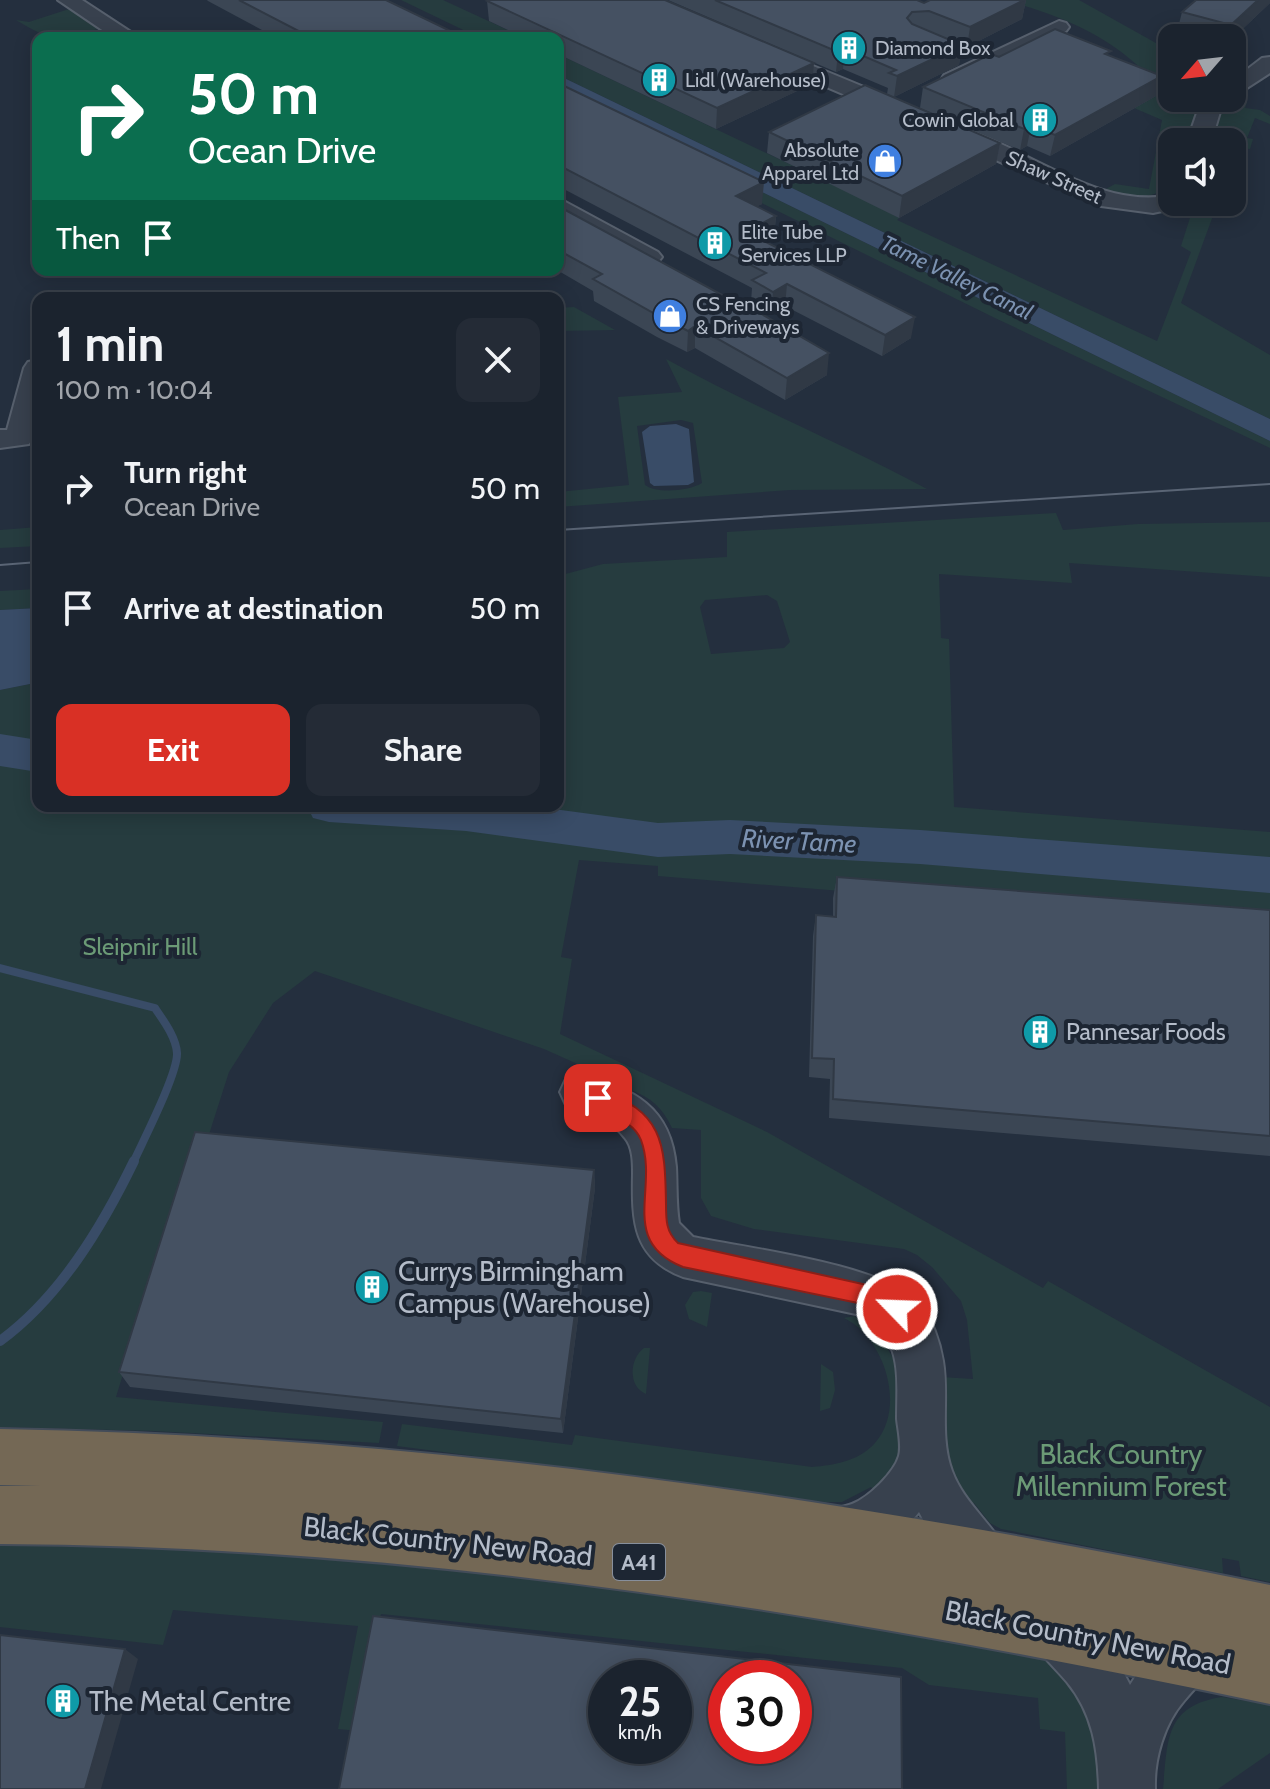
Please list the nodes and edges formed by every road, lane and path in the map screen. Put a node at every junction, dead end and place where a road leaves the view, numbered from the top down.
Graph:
1 (68, 0) edge
2 (1059, 27) edge
3 (119, 32) edge
4 (743, 43) edge
5 (958, 54) edge
6 (1270, 63) edge
7 (984, 64) junction
8 (1246, 81) edge
9 (896, 108) junction
10 (1158, 205) edge
11 (564, 208) edge
12 (668, 268) edge
13 (32, 390) edge
14 (0, 439) edge
15 (581, 1092) dead end
16 (0, 1457) edge
17 (924, 1459) junction
18 (0, 1515) edge
19 (826, 1532) junction
20 (983, 1557) junction
21 (1270, 1615) edge
22 (1050, 1628) junction
23 (1191, 1656) junction
24 (1270, 1673) edge
25 (1127, 1782) edge

1 - 3 street
2 - 7 street
4 - 9 street, Shaw Street
5 - 7 street
6 - 8 street
7 - 9 street
9 - 10 street, Shaw Street
11 - 12 street
13 - 14 street
15 - 17 street
16 - 19 highway, A41
17 - 19 street
17 - 20 street
18 - 22 highway, Black Country New Road / A41
19 - 20 highway, A41
20 - 21 highway, A41
22 - 23 highway, Black Country New Road / A41
22 - 25 street
23 - 24 highway, Black Country New Road / A41
23 - 25 street

